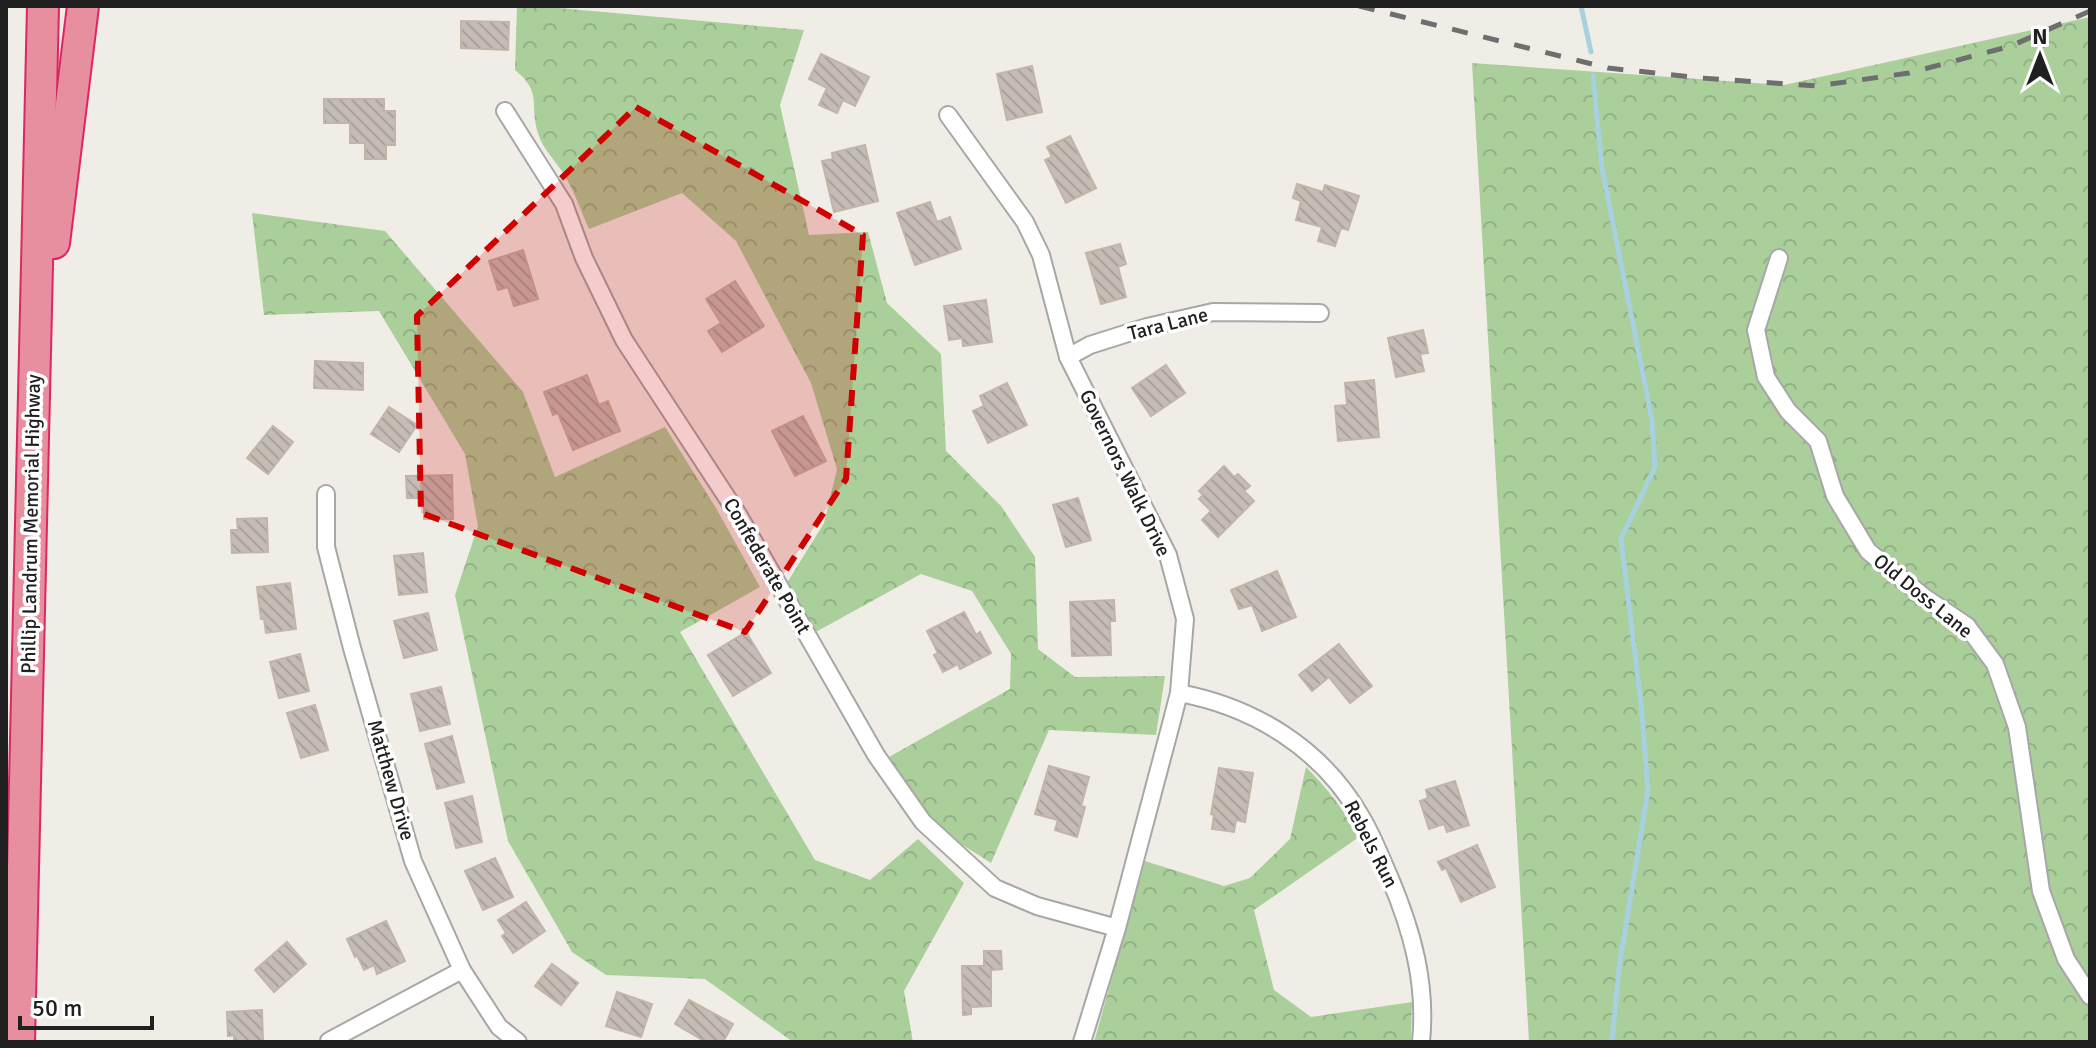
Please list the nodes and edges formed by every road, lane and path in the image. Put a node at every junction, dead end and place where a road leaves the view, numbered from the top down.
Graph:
1 (43, 6) edge
2 (83, 6) edge
3 (505, 111) dead end
4 (948, 115) dead end
5 (1779, 258) dead end
6 (1320, 313) dead end
7 (1068, 357) junction
8 (34, 404) junction
9 (326, 494) dead end
10 (1179, 693) junction
11 (1117, 928) junction
12 (462, 970) junction
13 (2090, 996) edge
14 (329, 1041) edge
15 (19, 1042) edge
16 (518, 1042) edge
17 (1082, 1042) edge
18 (1421, 1042) edge

1 - 8 highway, Phillip Landrum Memorial Highway
2 - 8 highway
3 - 11 street, Confederate Point
4 - 7 street, Governors Walk Drive
5 - 13 street, Old Doss Lane
6 - 7 street, Tara Lane
7 - 10 street, Governors Walk Drive
8 - 15 highway, Phillip Landrum Memorial Highway
9 - 12 street, Matthew Drive
10 - 11 street, Governors Walk Drive
10 - 18 street, Rebels Run
11 - 17 street, Governors Walk Drive
12 - 14 street
12 - 16 street, Matthew Drive

